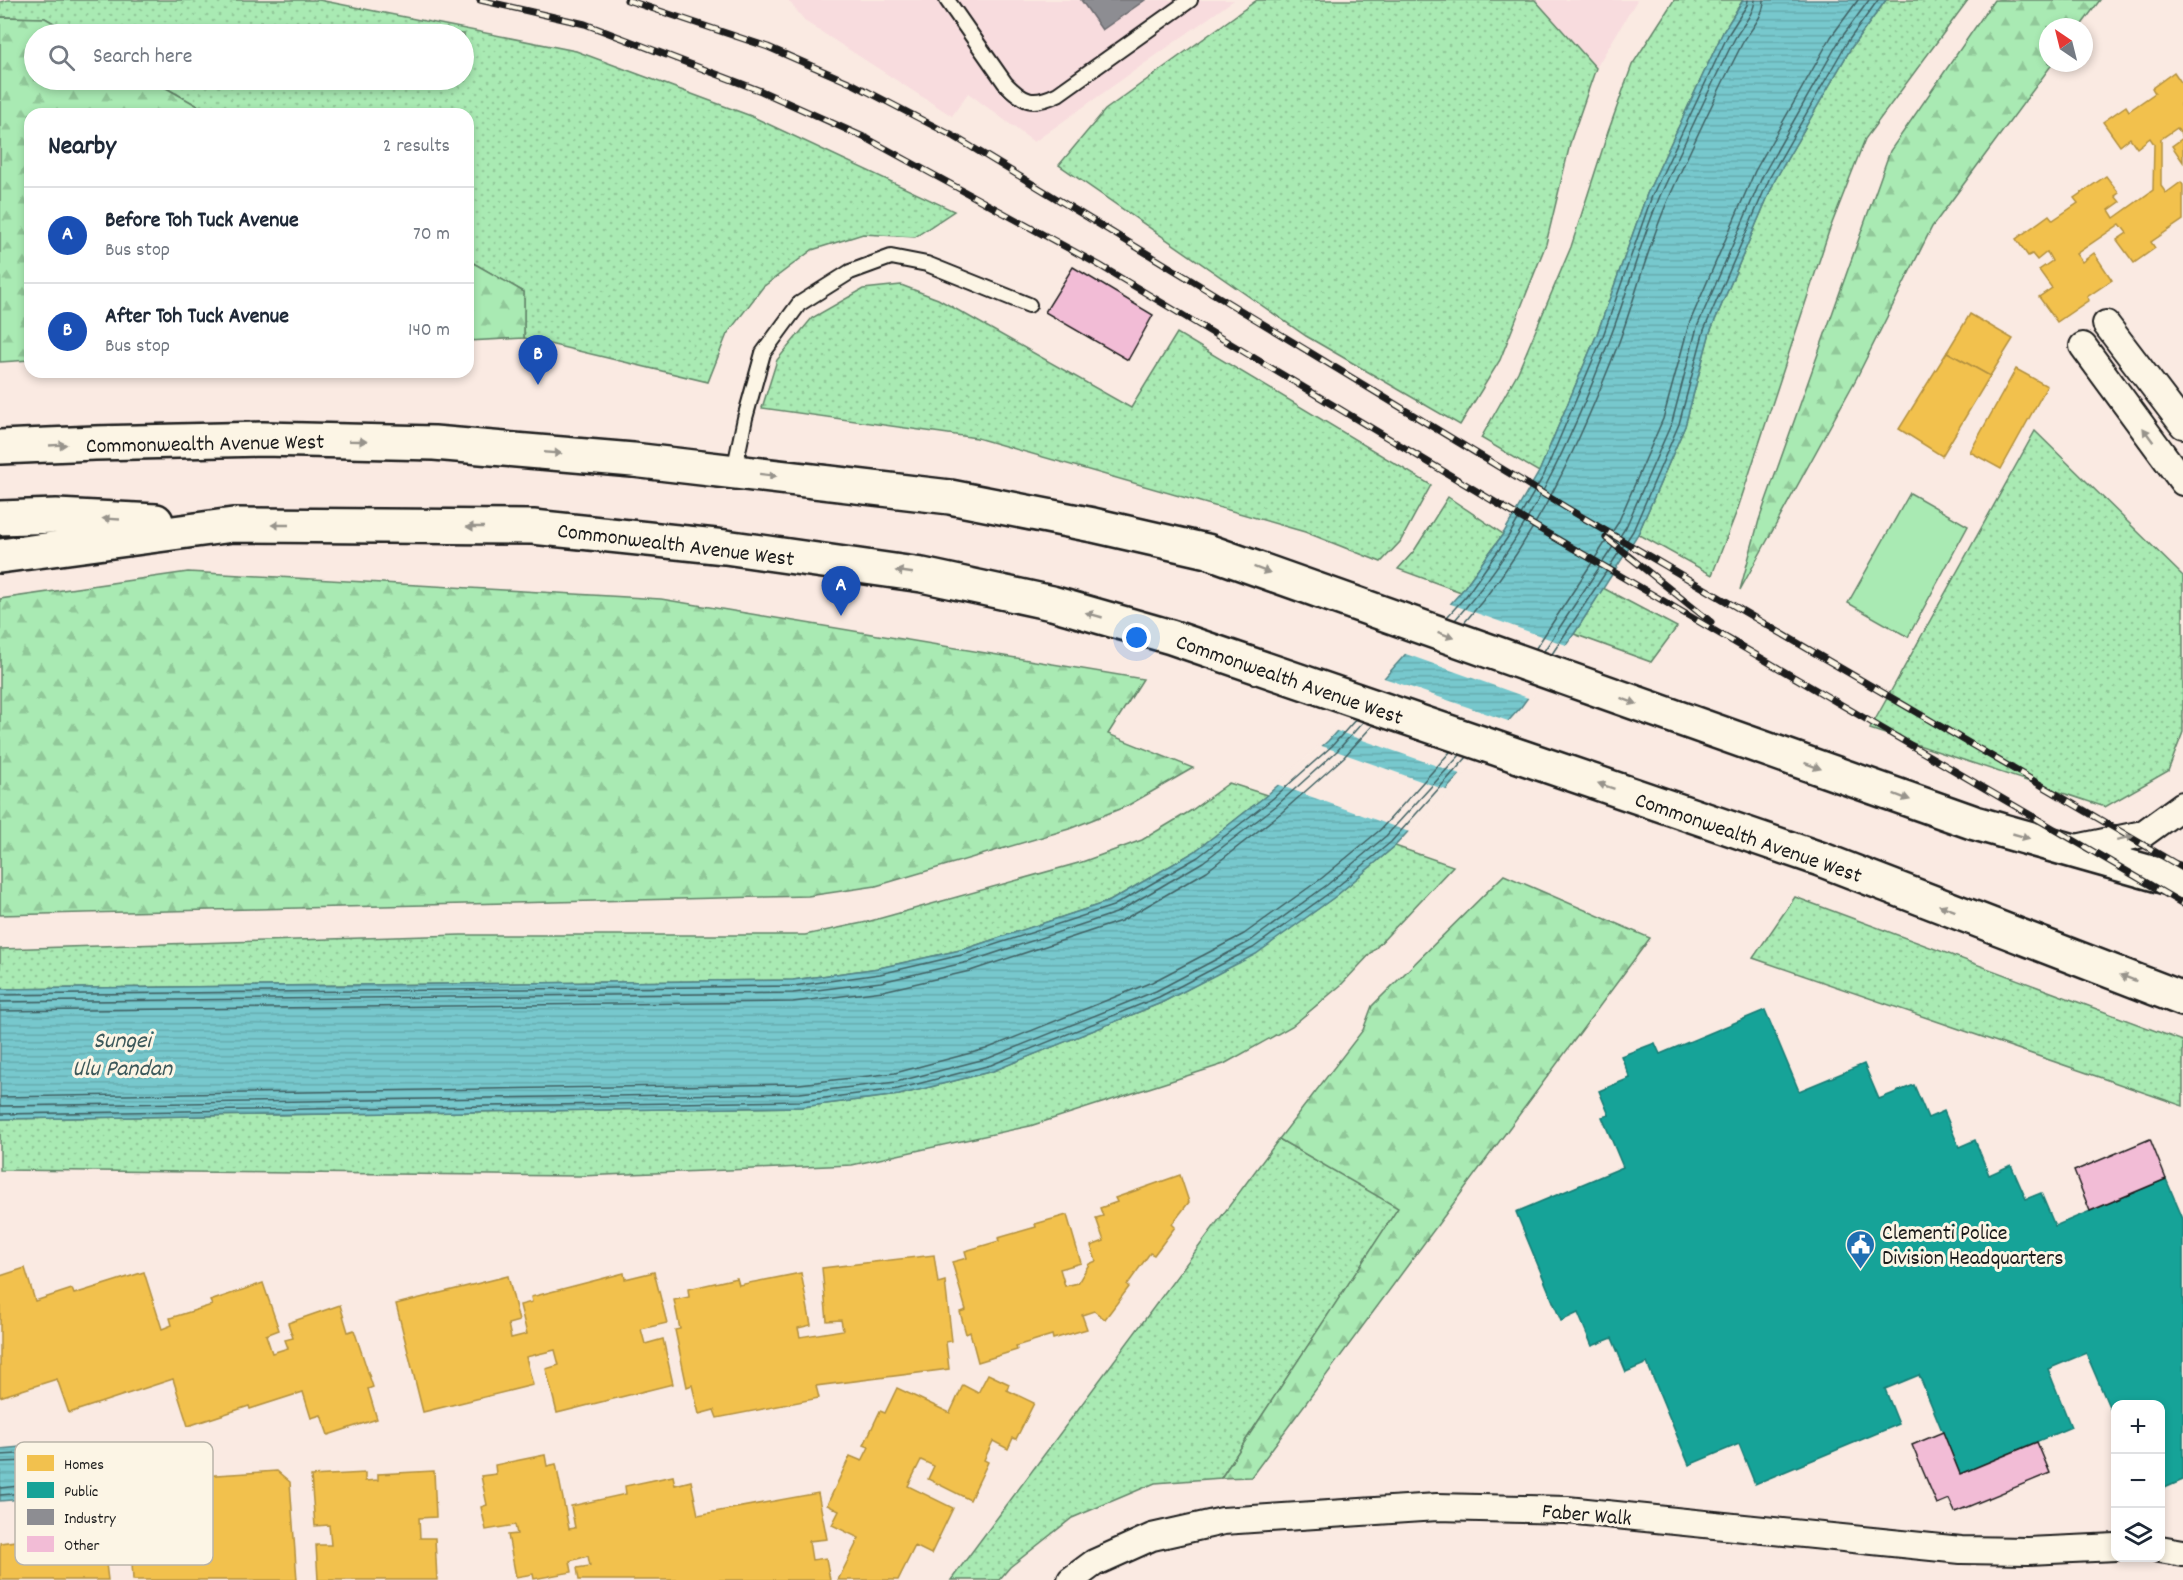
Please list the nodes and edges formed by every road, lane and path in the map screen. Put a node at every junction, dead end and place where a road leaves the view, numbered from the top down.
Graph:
1 (947, 0) edge
2 (1190, 0) edge
3 (1029, 305) dead end
4 (2106, 324) dead end
5 (2083, 346) dead end
6 (2183, 425) edge
7 (0, 447) edge
8 (734, 471) junction
9 (2183, 482) edge
10 (0, 518) edge
11 (233, 525) junction
12 (0, 556) edge
13 (2183, 805) edge
14 (2067, 849) junction
15 (2183, 882) edge
16 (2183, 999) edge
17 (2111, 1547) edge
18 (2165, 1550) edge
19 (2183, 1553) edge
20 (1071, 1580) edge

1 - 2 lane
3 - 8 lane
4 - 6 street
9 -> 5 street
7 -> 8 main road, Commonwealth Avenue West
8 -> 14 main road, Commonwealth Avenue West
11 -> 10 main road
11 - 12 main road, Commonwealth Avenue West
16 -> 11 main road, Commonwealth Avenue West
14 -> 13 street
14 - 15 main road, Commonwealth Avenue West
17 - 20 street, Faber Walk
18 - 19 street

